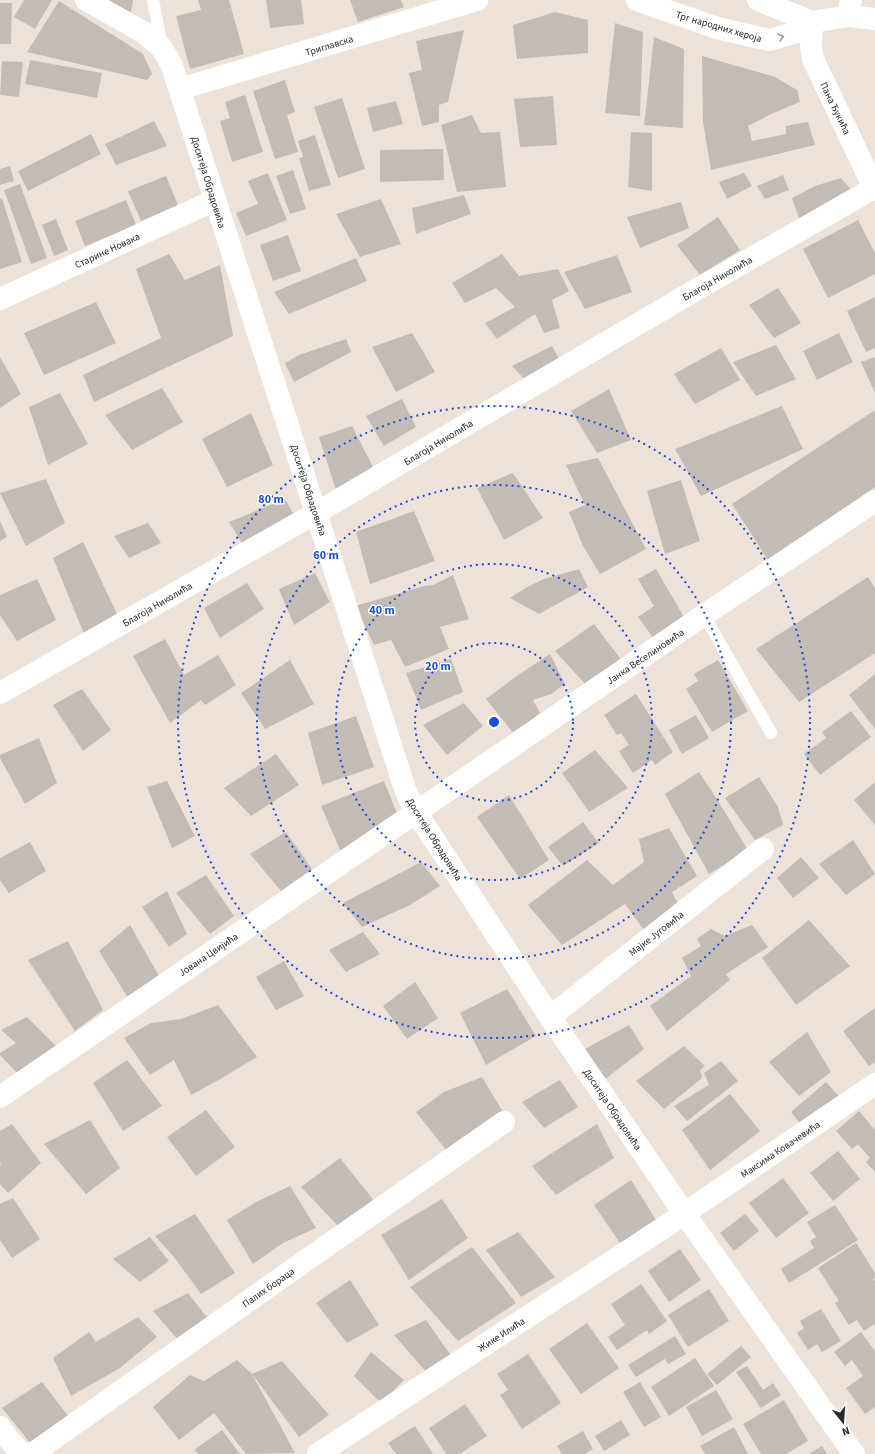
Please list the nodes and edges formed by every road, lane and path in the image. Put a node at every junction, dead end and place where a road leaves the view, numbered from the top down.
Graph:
1 (86, 0) edge
2 (153, 0) edge
3 (477, 0) edge
4 (637, 0) edge
5 (758, 0) edge
6 (850, 8) edge
7 (875, 19) edge
8 (812, 22) junction
9 (162, 48) junction
10 (180, 90) junction
11 (874, 189) edge
12 (215, 200) junction
13 (0, 299) edge
14 (875, 501) edge
15 (316, 513) junction
16 (704, 616) junction
17 (0, 693) edge
18 (771, 734) dead end
19 (416, 812) junction
20 (763, 850) dead end
21 (550, 1017) junction
22 (875, 1084) edge
23 (0, 1096) edge
24 (504, 1122) dead end
25 (684, 1213) junction
26 (0, 1427) edge
27 (22, 1454) edge
28 (32, 1454) edge
29 (318, 1454) edge
30 (854, 1454) edge

1 - 9 street
2 - 9 lane
3 - 10 street, Триглавска
4 -> 8 street, Трг народних хероја
5 - 8 street
6 - 7 street
6 - 8 street
8 - 11 street, Пана Ђукића
9 - 10 street, Доситеја Обрадовића
10 - 12 street, Доситеја Обрадовића
11 - 15 street, Благоја Николића
12 - 13 street, Старине Новака
12 - 15 street, Доситеја Обрадовића
14 - 16 street, Јанка Веселиновића
15 - 17 street, Благоја Николића
15 - 19 street, Доситеја Обрадовића
16 - 18 lane
16 - 19 street, Јанка Веселиновића
19 - 21 street, Доситеја Обрадовића
19 - 23 street, Јована Цвијића
20 - 21 street, Мајке Југовића
21 - 25 street, Доситеја Обрадовића
22 - 25 street, Максима Ковачевића
24 - 28 street, Палих бораца
25 - 29 street, Жике Илића
25 - 30 street, Доситеја Обрадовића
26 - 27 street

